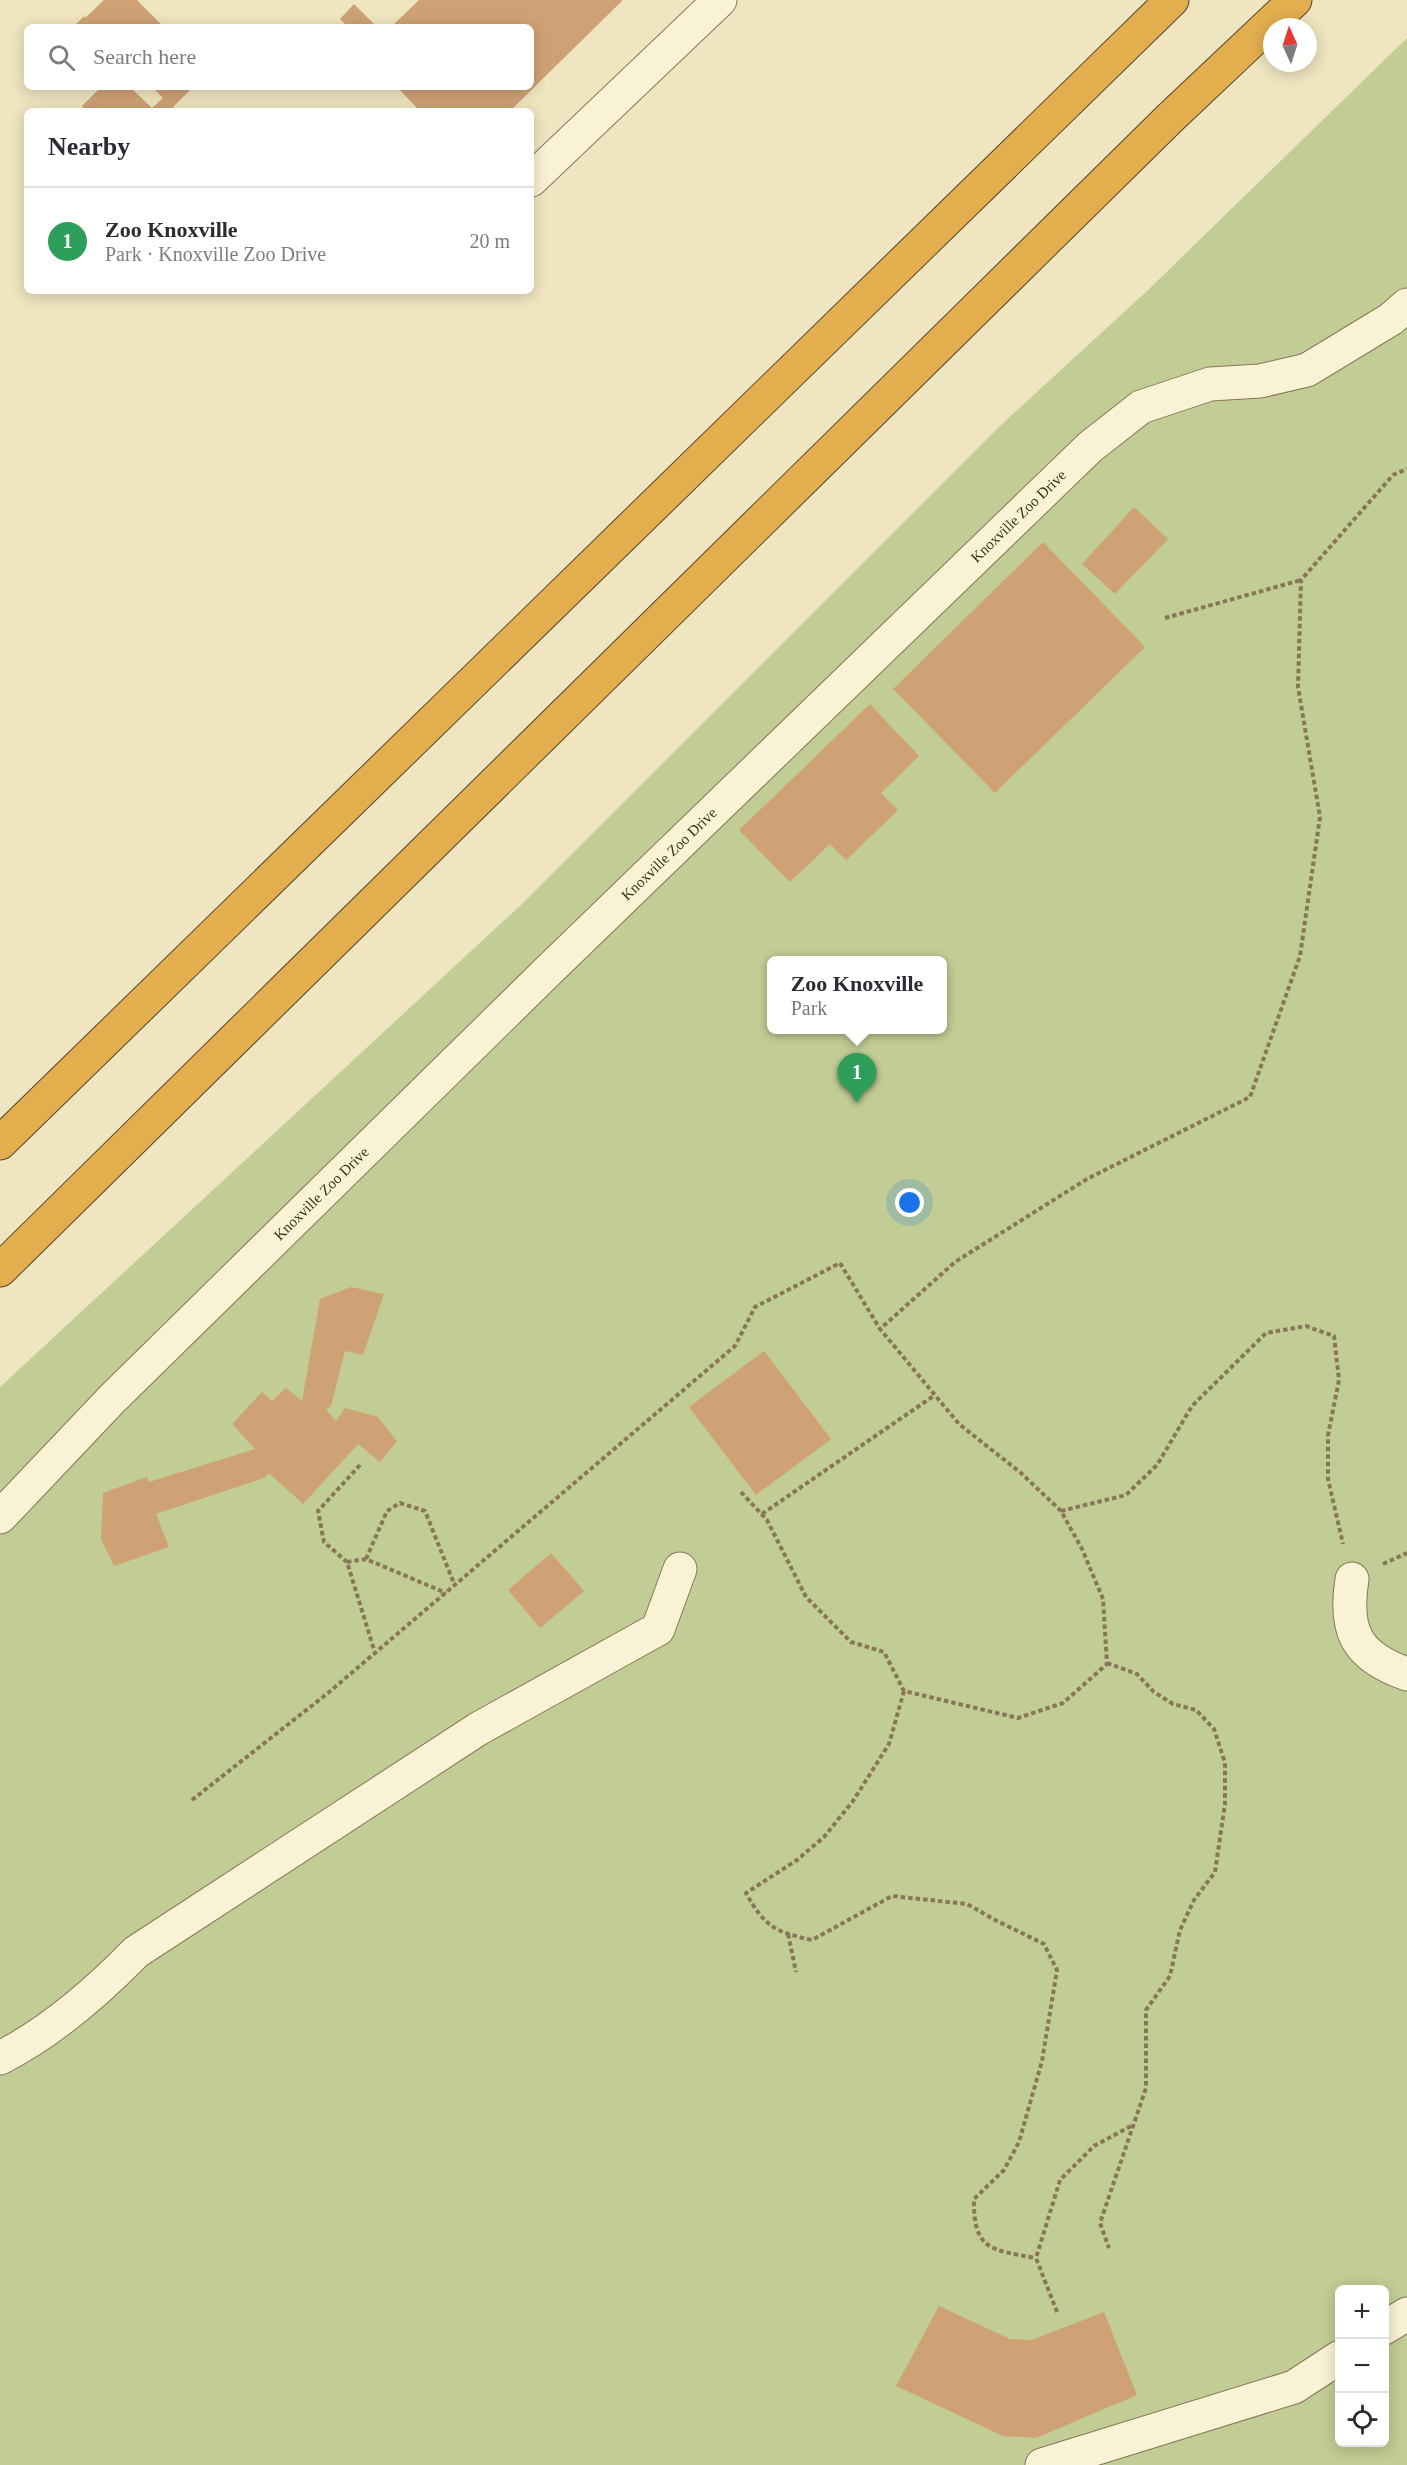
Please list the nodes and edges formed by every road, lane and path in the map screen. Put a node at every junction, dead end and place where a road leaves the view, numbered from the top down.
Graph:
1 (720, 0) edge
2 (1172, 0) edge
3 (1295, 0) edge
4 (534, 177) edge
5 (1407, 305) edge
6 (1407, 469) edge
7 (1301, 580) junction
8 (1165, 618) dead end
9 (0, 1143) edge
10 (0, 1270) edge
11 (880, 1329) junction
12 (935, 1395) junction
13 (360, 1464) dead end
14 (741, 1492) dead end
15 (1061, 1511) junction
16 (762, 1514) junction
17 (0, 1517) edge
18 (1407, 1553) edge
19 (366, 1559) junction
20 (347, 1562) junction
21 (680, 1569) dead end
22 (1352, 1579) junction
23 (455, 1586) junction
24 (446, 1593) junction
25 (375, 1653) junction
26 (1107, 1663) junction
27 (1407, 1674) edge
28 (904, 1691) junction
29 (192, 1800) dead end
30 (788, 1935) junction
31 (796, 1972) dead end
32 (0, 2058) edge
33 (1133, 2125) junction
34 (1109, 2248) dead end
35 (1036, 2258) junction
36 (1057, 2312) dead end
37 (1407, 2314) edge
38 (1389, 2325) edge
39 (1335, 2360) edge
40 (1042, 2465) edge

1 - 4 street
2 - 9 highway
3 - 10 highway
5 - 17 street, Knoxville Zoo Drive
6 - 7 path
7 - 8 path
7 - 11 path
11 - 12 path
11 - 23 path
12 - 15 path
12 - 16 path
13 - 20 path
14 - 16 path
15 - 22 path
15 - 26 path
16 - 28 path
18 - 22 path
19 - 20 path
19 - 23 path
19 - 24 path
20 - 25 path
21 - 32 street
22 - 27 street
23 - 24 path
24 - 25 path
25 - 29 path
26 - 28 path
26 - 33 path
28 - 30 path
30 - 31 path
30 - 35 path
33 - 34 path
33 - 35 path
35 - 36 path
37 - 38 street
39 - 40 street

